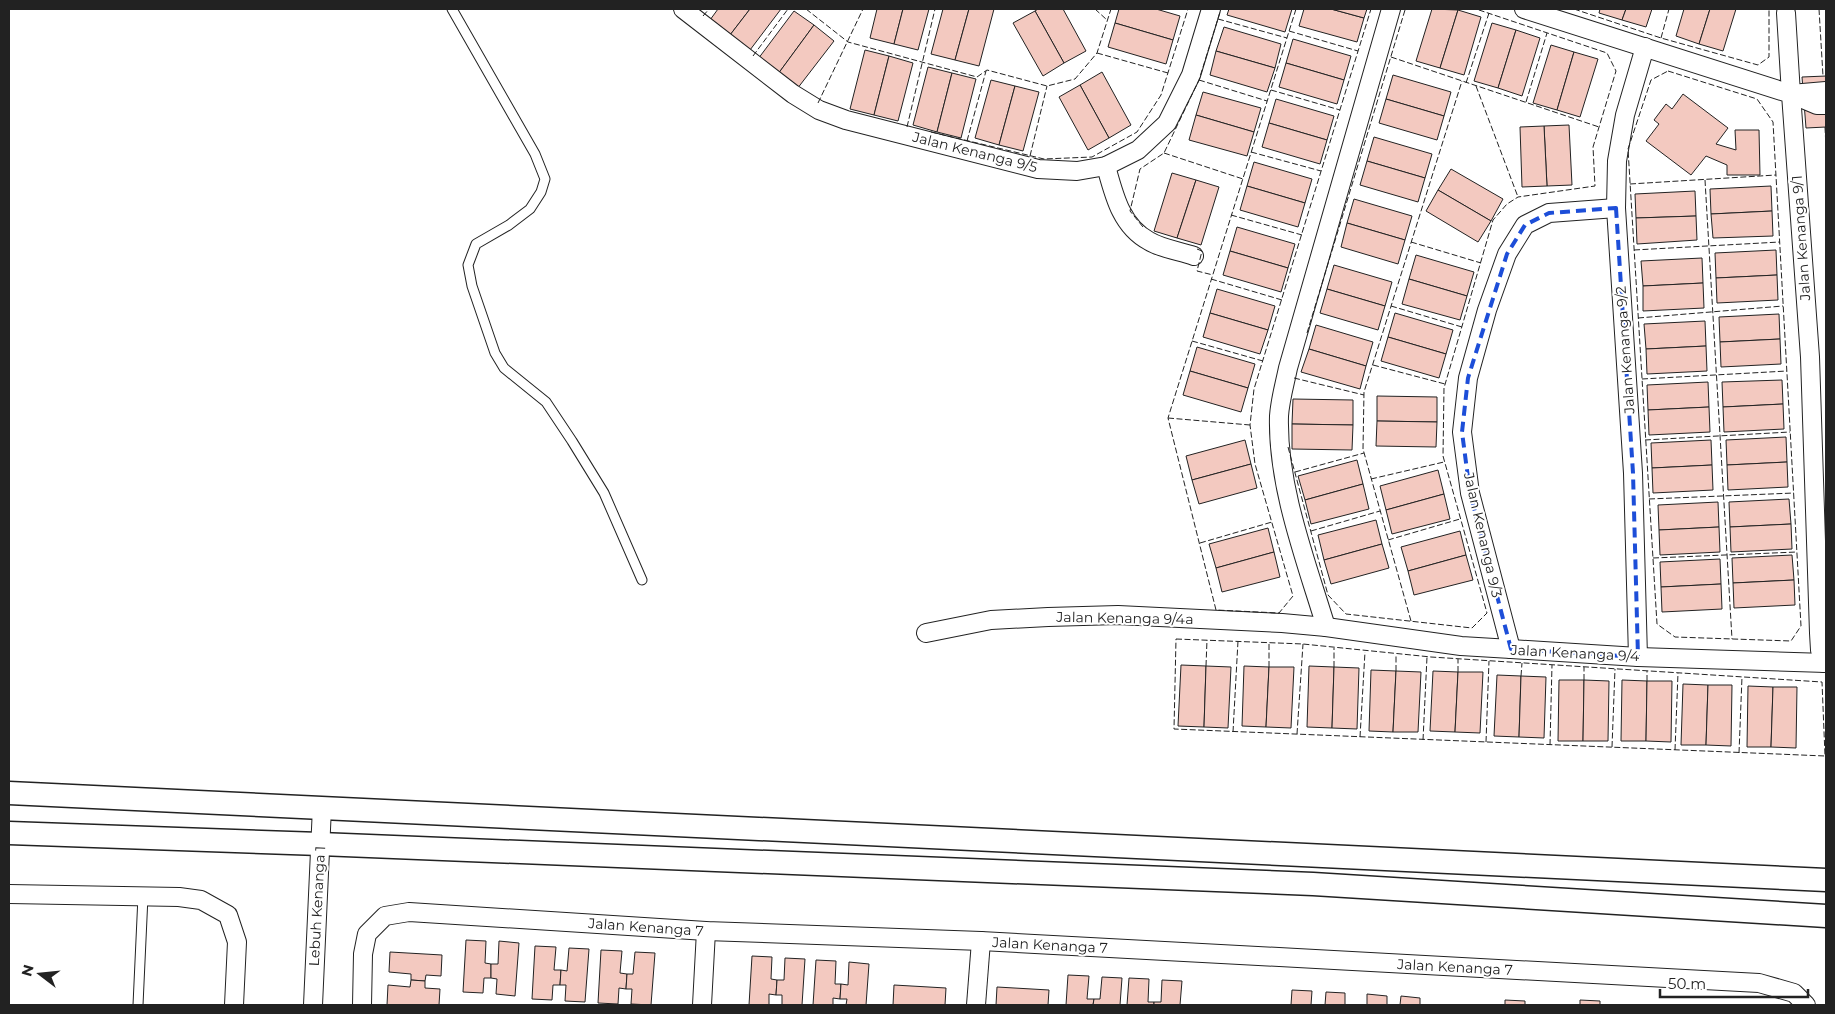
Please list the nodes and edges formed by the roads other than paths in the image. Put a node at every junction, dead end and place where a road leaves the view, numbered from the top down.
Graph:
1 (452, 9) edge
2 (683, 9) edge
3 (1211, 9) edge
4 (1391, 9) edge
5 (1524, 9) edge
6 (1786, 12) dead end
7 (1644, 47) junction
8 (1826, 91) edge
9 (1791, 94) junction
10 (1826, 106) edge
11 (1106, 166) junction
12 (1616, 208) junction
13 (1194, 256) dead end
14 (642, 580) dead end
15 (1326, 627) junction
16 (926, 633) dead end
17 (1511, 649) junction
18 (1638, 657) junction
19 (1825, 665) edge
20 (9, 792) edge
21 (322, 806) junction
22 (9, 832) edge
23 (320, 844) junction
24 (1826, 880) edge
25 (9, 894) edge
26 (143, 896) junction
27 (1826, 916) edge
28 (706, 931) junction
29 (981, 941) junction
30 (138, 1005) edge
31 (234, 1005) edge
32 (313, 1005) edge
33 (362, 1005) edge
34 (702, 1005) edge
35 (976, 1005) edge
36 (1806, 1005) edge

1 - 14 lane
2 - 11 street, Jalan Kenanga 9/5
3 - 11 street, Jalan Kenanga 9/5
4 - 15 street
5 - 7 street
6 - 9 street, Jalan Kenanga 9/1
7 - 9 street
7 - 12 street, Jalan Kenanga 9/2
8 - 9 street
9 - 10 street
9 - 19 street, Jalan Kenanga 9/1
11 - 13 street
12 - 17 street, Jalan Kenanga 9/3
12 - 18 street, Jalan Kenanga 9/2
15 - 16 street, Jalan Kenanga 9/4a
15 - 17 street, Jalan Kenanga 9/4
17 - 18 street, Jalan Kenanga 9/4
18 - 19 street, Jalan Kenanga 9/4
20 - 21 street
21 - 23 street, Lebuh Kenanga 1
21 - 24 street
22 - 23 street
23 - 27 street
23 - 32 street, Lebuh Kenanga 1
25 - 26 street
26 - 30 lane
26 - 31 street
28 - 29 street, Jalan Kenanga 7
28 - 33 street, Jalan Kenanga 7
28 - 34 street
29 - 35 street
29 - 36 street, Jalan Kenanga 7

